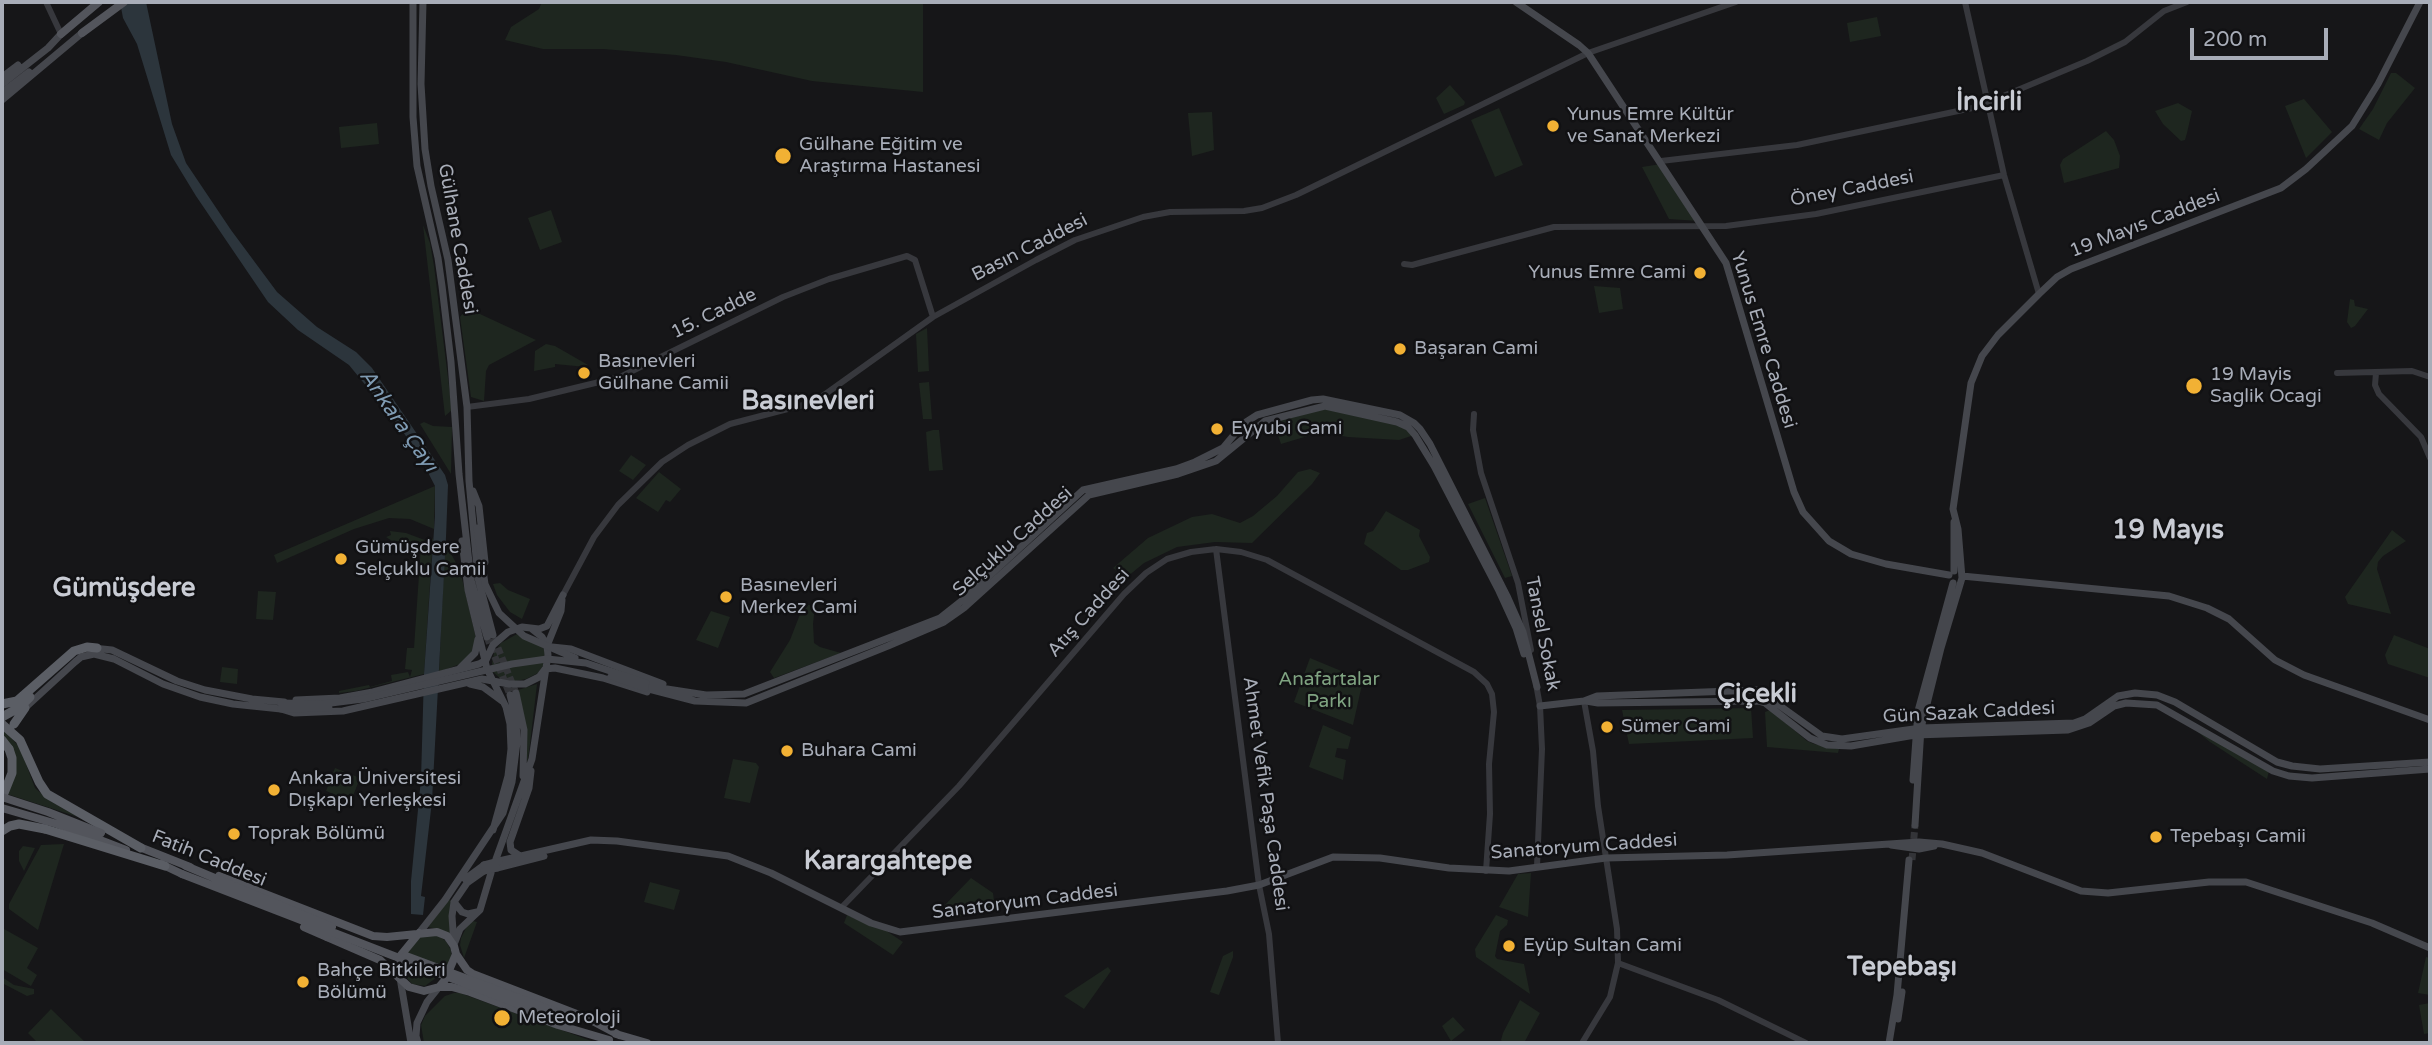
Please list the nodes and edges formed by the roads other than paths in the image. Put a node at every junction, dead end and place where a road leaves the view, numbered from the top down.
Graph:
1 (46, 2) edge
2 (99, 2) edge
3 (413, 2) edge
4 (423, 2) edge
5 (1516, 2) edge
6 (1736, 2) edge
7 (1965, 2) edge
8 (2187, 2) edge
9 (2420, 2) edge
10 (121, 4) edge
11 (82, 33) junction
12 (61, 34) junction
13 (1588, 53) junction
14 (2, 77) edge
15 (2, 84) edge
16 (2, 93) edge
17 (2, 100) edge
18 (1987, 104) junction
19 (1661, 161) junction
20 (2004, 175) junction
21 (1705, 228) junction
22 (1404, 264) dead end
23 (2039, 293) junction
24 (933, 317) junction
25 (2337, 373) dead end
26 (2376, 373) junction
27 (2430, 377) edge
28 (467, 407) junction
29 (1474, 414) dead end
30 (2430, 458) edge
31 (470, 481) junction
32 (474, 493) junction
33 (1216, 549) junction
34 (1956, 577) junction
35 (1501, 590) junction
36 (563, 595) junction
37 (522, 627) junction
38 (532, 628) junction
39 (486, 636) junction
40 (547, 646) junction
41 (97, 648) junction
42 (572, 649) junction
43 (75, 655) joint
44 (486, 660) junction
45 (586, 663) junction
46 (545, 669) junction
47 (568, 669) junction
48 (456, 671) junction
49 (494, 680) junction
50 (459, 685) junction
51 (646, 686) junction
52 (1537, 687) junction
53 (676, 691) junction
54 (658, 692) junction
55 (1584, 701) junction
56 (504, 703) junction
57 (2, 704) edge
58 (281, 706) junction
59 (1540, 706) junction
60 (25, 708) joint
61 (2, 717) edge
62 (2430, 720) edge
63 (13, 722) dead end
64 (2, 724) edge
65 (1918, 731) junction
66 (2, 740) edge
67 (532, 759) junction
68 (2430, 762) edge
69 (2430, 769) edge
70 (522, 787) junction
71 (2, 798) edge
72 (2, 808) edge
73 (1913, 825) tunnel mouth
74 (494, 830) junction
75 (2, 831) edge
76 (591, 840) junction
77 (141, 848) junction
78 (520, 856) junction
79 (1606, 858) junction
80 (1911, 860) tunnel mouth
81 (166, 866) junction
82 (492, 866) junction
83 (1537, 866) junction
84 (184, 870) junction
85 (1486, 871) junction
86 (1259, 885) junction
87 (445, 900) junction
88 (454, 902) junction
89 (841, 908) junction
90 (480, 910) junction
91 (419, 933) junction
92 (2430, 947) edge
93 (455, 950) junction
94 (1618, 963) junction
95 (400, 978) junction
96 (439, 987) junction
97 (615, 1039) edge
98 (411, 1043) edge
99 (418, 1043) edge
100 (647, 1043) edge
101 (1278, 1043) edge
102 (1582, 1043) edge
103 (1806, 1043) edge
104 (1891, 1043) edge

1 - 12 street
2 - 12 main road
3 - 39 main road, Gülhane Caddesi
4 - 28 main road, Gülhane Caddesi
5 - 13 main road, Yunus Emre Caddesi
6 - 13 street, Basın Caddesi
7 - 18 street
8 - 18 street
9 - 23 main road, 19 Mayıs Caddesi
10 - 11 main road
11 - 16 main road
11 - 17 main road
12 - 14 main road
12 - 15 main road
13 - 19 main road, Yunus Emre Caddesi
13 - 24 street, Basın Caddesi
18 - 19 street
18 - 20 street
19 - 21 main road, Yunus Emre Caddesi
20 - 21 street, Öney Caddesi
20 - 23 street
21 - 22 street, Öney Caddesi
21 - 34 main road, Yunus Emre Caddesi
23 - 34 main road, 19 Mayıs Caddesi
24 - 28 street, 15. Cadde
24 - 36 street, Basın Caddesi
25 - 26 street
26 - 27 street
26 - 30 street
28 - 31 main road, Gülhane Caddesi
29 - 52 street, Tansel Sokak
31 - 32 main road
31 - 39 main road
32 - 37 main road
32 - 45 main road, bridge
33 - 85 street, Atış Caddesi
33 - 86 street, Ahmet Vefik Paşa Caddesi
33 - 89 street, Atış Caddesi
34 - 62 main road, Yunus Emre Caddesi
34 - 65 main road, 19 Mayıs Caddesi
35 - 52 main road, Selçuklu Caddesi
35 - 53 main road, Selçuklu Caddesi
35 - 54 main road, Selçuklu Caddesi
36 - 38 main road
36 - 40 main road
37 - 38 main road
37 - 44 main road
38 - 40 main road
39 - 44 main road
39 - 48 main road
40 - 42 main road
40 - 46 main road
41 - 43 main road
41 - 57 highway
41 - 58 main road
42 - 47 main road
42 - 53 main road
43 - 61 highway
44 - 48 main road
44 - 49 main road
45 - 51 main road, bridge
45 - 58 main road, bridge
46 - 47 main road
46 - 49 main road
46 - 67 main road
47 - 54 main road
48 - 58 main road, bridge
49 - 50 main road
49 - 56 main road
50 - 56 main road
50 - 58 main road
51 - 53 main road
51 - 54 main road
51 - 58 main road, bridge
52 - 59 street, Tansel Sokak
55 - 59 main road, Gün Sazak Caddesi
55 - 65 main road, Gün Sazak Caddesi
55 - 79 street
56 - 74 main road
58 - 60 main road
59 - 83 street, Tansel Sokak
60 - 63 highway
64 - 77 highway
65 - 68 main road, Gün Sazak Caddesi
65 - 69 main road, Gün Sazak Caddesi
65 - 73 main road, 19 Mayıs Caddesi
66 - 71 highway, bridge
67 - 70 main road
67 - 78 main road
70 - 74 main road
70 - 82 main road
71 - 77 main road, Fatih Caddesi, bridge
72 - 81 main road, Fatih Caddesi, bridge
74 - 87 main road
75 - 81 highway, bridge
76 - 78 main road
76 - 82 main road
76 - 89 main road, Sanatoryum Caddesi
77 - 84 main road, Fatih Caddesi
78 - 82 main road
79 - 83 main road, Sanatoryum Caddesi
79 - 92 main road, Sanatoryum Caddesi
79 - 94 street
80 - 104 main road
81 - 84 main road, Fatih Caddesi, bridge
82 - 87 main road
82 - 88 main road
82 - 90 main road
83 - 85 main road, Sanatoryum Caddesi
84 - 91 main road, bridge
84 - 95 main road, bridge
84 - 97 main road, Fatih Caddesi, bridge
85 - 86 main road, Sanatoryum Caddesi
86 - 89 main road, Sanatoryum Caddesi
86 - 101 street, Ahmet Vefik Paşa Caddesi
87 - 91 main road
88 - 90 main road
88 - 93 main road
90 - 93 main road
91 - 93 main road
91 - 95 main road
93 - 96 main road
93 - 97 main road
94 - 102 street
94 - 103 street
95 - 96 main road
95 - 98 main road
96 - 97 main road
96 - 99 main road
97 - 100 main road, Fatih Caddesi

